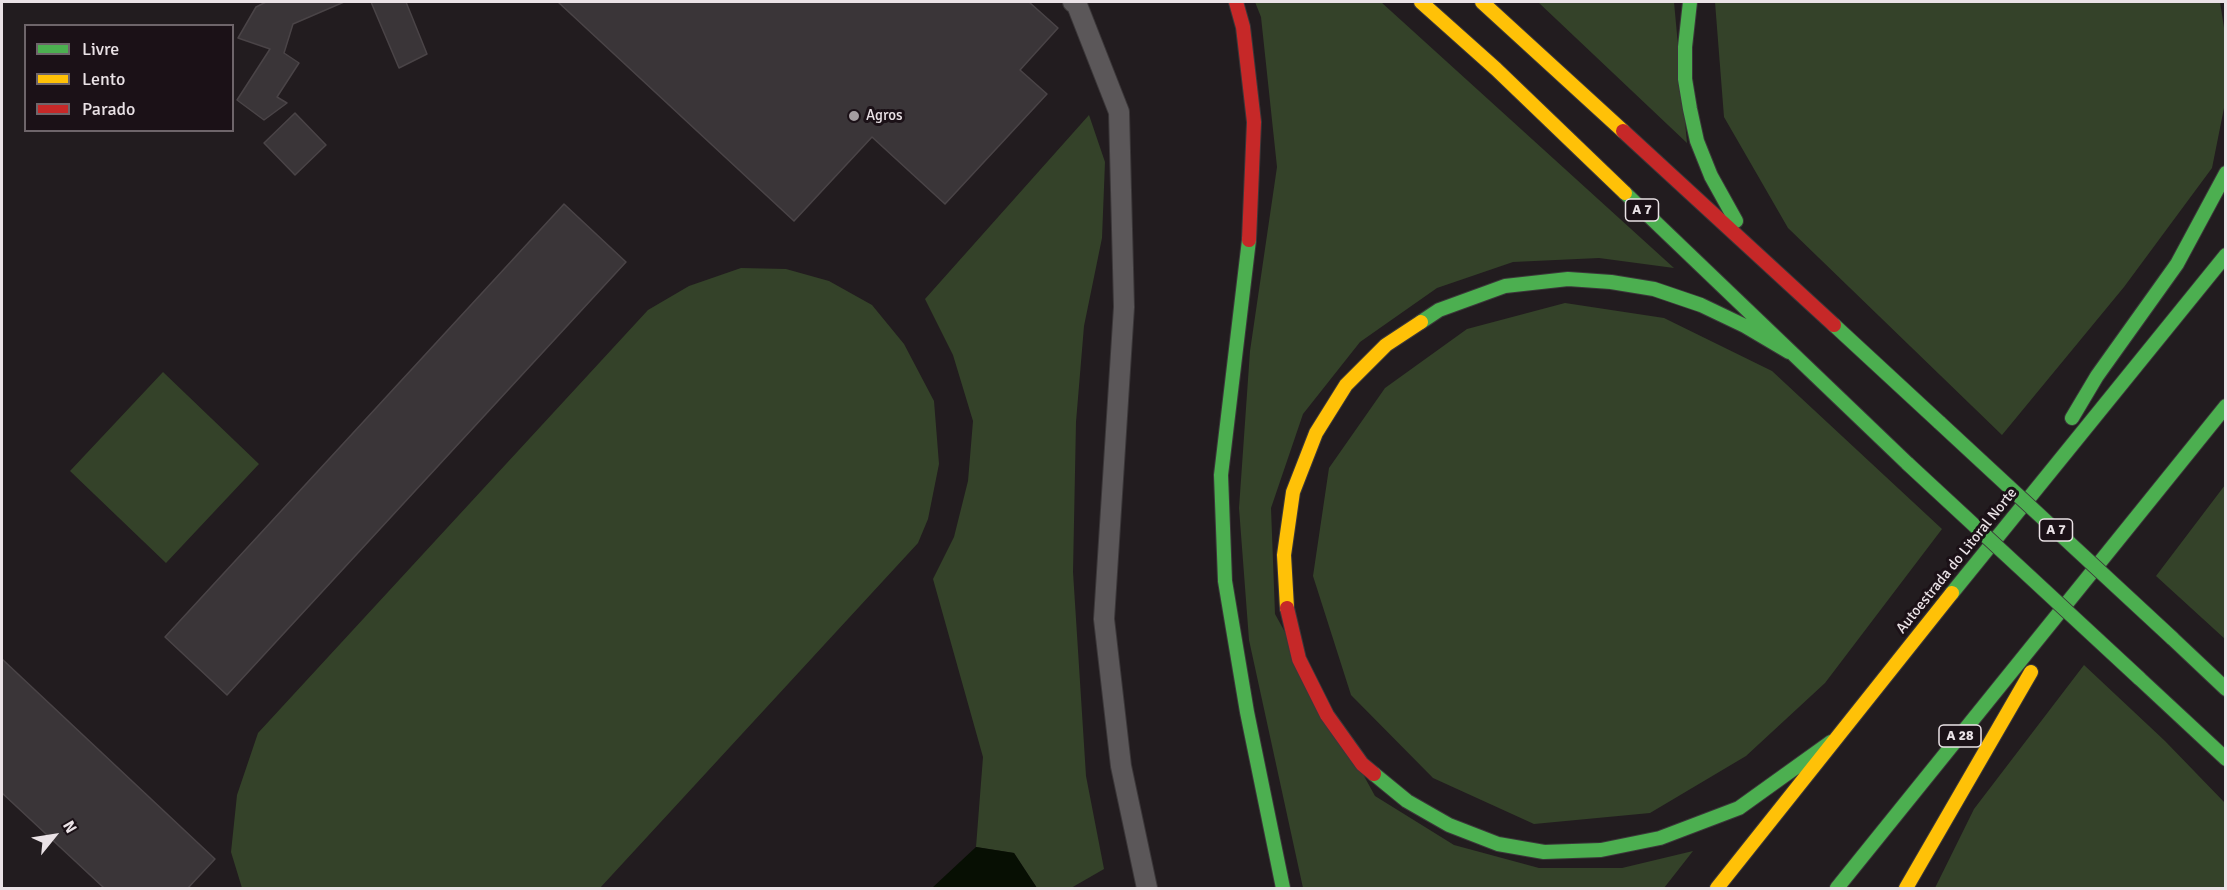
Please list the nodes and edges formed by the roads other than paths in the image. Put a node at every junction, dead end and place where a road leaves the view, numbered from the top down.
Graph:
1 (1073, 2) edge
2 (1236, 2) edge
3 (1421, 2) edge
4 (1482, 2) edge
5 (1690, 2) edge
6 (2226, 173) edge
7 (2226, 255) edge
8 (1762, 256) junction
9 (1789, 352) junction
10 (2226, 406) edge
11 (2226, 422) edge
12 (2187, 454) junction
13 (2008, 524) junction
14 (2082, 583) junction
15 (2226, 689) edge
16 (1831, 742) junction
17 (2226, 759) edge
18 (1147, 888) edge
19 (1282, 888) edge
20 (1717, 888) edge
21 (1838, 888) edge
22 (1905, 888) edge

1 - 18 lane
2 - 19 highway
3 - 9 highway, A 7
4 - 8 highway, A 7
5 - 8 highway
6 - 13 highway
7 - 13 highway, Autoestrada do Litoral Norte
8 - 15 highway, A 7, bridge
9 - 16 highway
9 - 17 highway, A 7, bridge
10 - 12 highway, A 28
11 - 12 highway
12 - 14 highway, A 28
13 - 16 highway, Autoestrada do Litoral Norte
14 - 21 highway, A 28
14 - 22 highway
16 - 20 highway, Autoestrada do Litoral Norte

